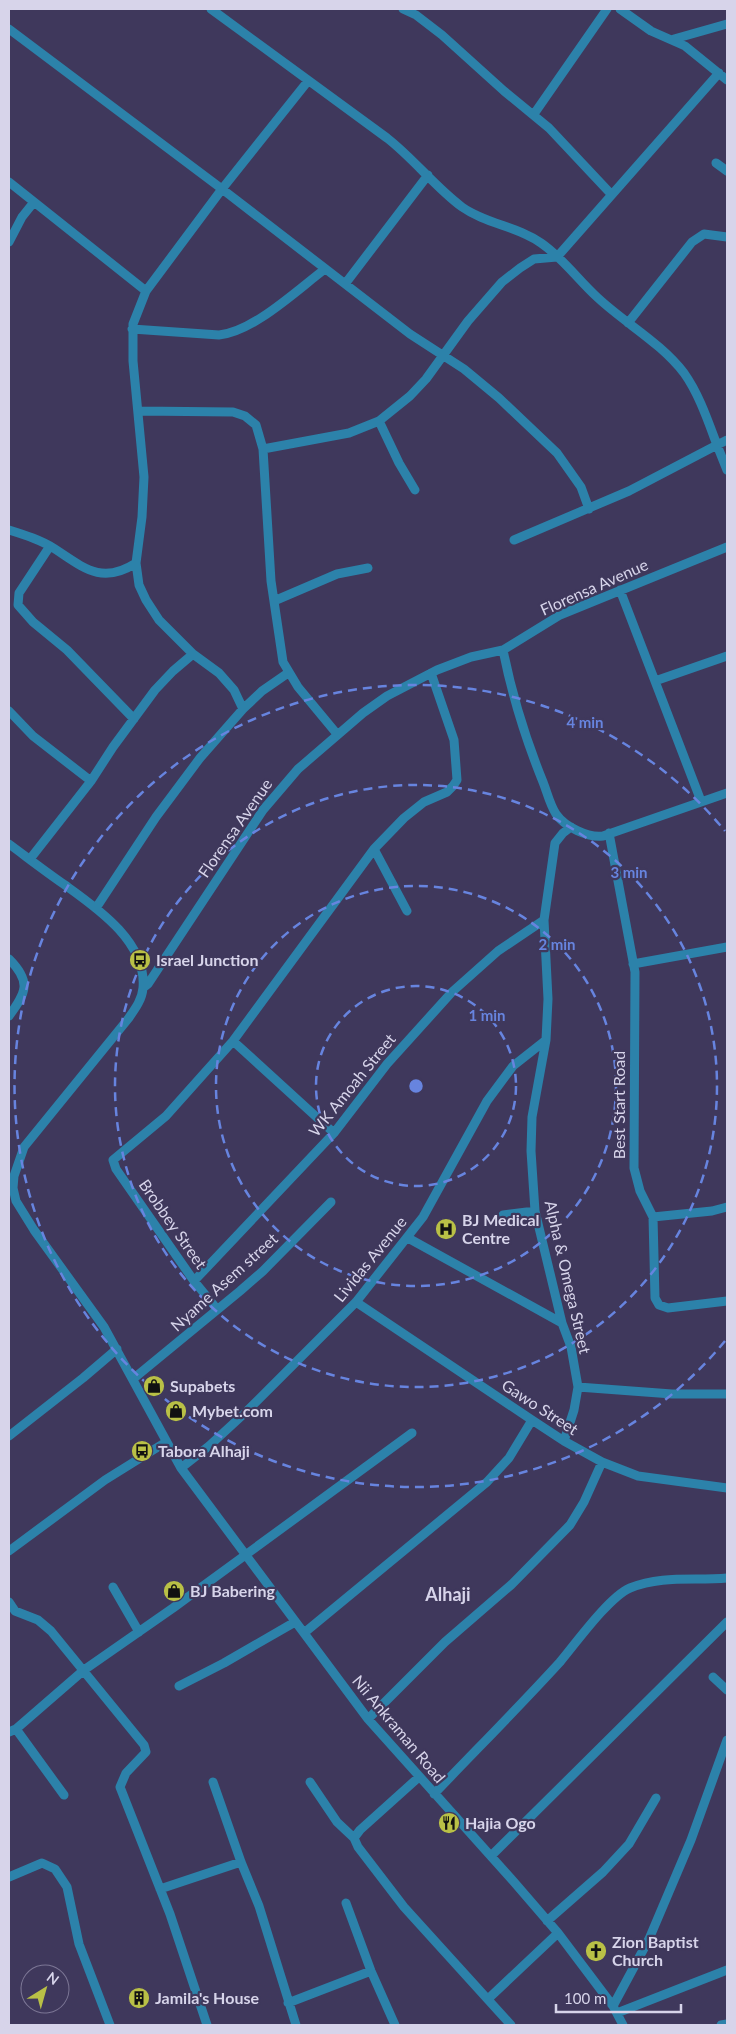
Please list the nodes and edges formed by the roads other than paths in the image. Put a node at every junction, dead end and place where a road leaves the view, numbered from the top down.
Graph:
1 (211, 9) edge
2 (403, 9) edge
3 (607, 9) edge
4 (620, 9) edge
5 (727, 24) edge
6 (9, 29) edge
7 (674, 39) junction
8 (719, 73) junction
9 (727, 80) edge
10 (308, 81) junction
11 (534, 114) junction
12 (716, 163) dead end
13 (727, 171) edge
14 (428, 175) junction
15 (9, 182) edge
16 (222, 189) junction
17 (611, 194) junction
18 (34, 202) junction
19 (727, 237) edge
20 (9, 242) edge
21 (557, 257) junction
22 (325, 269) junction
23 (345, 284) junction
24 (146, 291) junction
25 (628, 323) junction
26 (132, 329) junction
27 (444, 356) junction
28 (139, 411) junction
29 (379, 421) junction
30 (727, 440) edge
31 (717, 445) junction
32 (263, 449) junction
33 (727, 470) edge
34 (415, 490) dead end
35 (589, 509) junction
36 (9, 530) edge
37 (514, 540) dead end
38 (50, 546) junction
39 (727, 547) edge
40 (136, 563) junction
41 (368, 568) dead end
42 (620, 590) junction
43 (274, 601) junction
44 (503, 650) junction
45 (193, 654) junction
46 (727, 656) edge
47 (288, 673) junction
48 (430, 673) junction
49 (655, 680) junction
50 (243, 708) junction
51 (9, 711) edge
52 (134, 719) junction
53 (337, 734) junction
54 (91, 781) junction
55 (727, 793) edge
56 (701, 801) junction
57 (571, 827) junction
58 (609, 833) junction
59 (9, 844) edge
60 (374, 849) junction
61 (30, 860) junction
62 (96, 908) junction
63 (408, 911) dead end
64 (544, 920) junction
65 (727, 947) edge
66 (9, 959) edge
67 (634, 964) junction
68 (143, 988) junction
69 (9, 1016) edge
70 (546, 1040) junction
71 (233, 1042) junction
72 (334, 1134) junction
73 (18, 1162) junction
74 (9, 1173) edge
75 (331, 1202) dead end
76 (727, 1207) edge
77 (535, 1211) junction
78 (503, 1215) dead end
79 (653, 1217) junction
80 (408, 1238) junction
81 (194, 1281) junction
82 (727, 1301) edge
83 (356, 1302) junction
84 (217, 1309) junction
85 (562, 1323) junction
86 (117, 1349) junction
87 (133, 1379) junction
88 (578, 1388) junction
89 (727, 1394) edge
90 (532, 1420) junction
91 (412, 1433) dead end
92 (9, 1436) edge
93 (564, 1441) junction
94 (166, 1442) junction
95 (602, 1462) junction
96 (181, 1468) junction
97 (727, 1488) edge
98 (9, 1551) edge
99 (246, 1554) junction
100 (727, 1578) edge
101 (113, 1587) dead end
102 (9, 1602) edge
103 (12, 1614) edge
104 (295, 1622) junction
105 (727, 1622) edge
106 (139, 1632) junction
107 (304, 1633) junction
108 (84, 1670) junction
109 (713, 1677) dead end
110 (179, 1686) dead end
111 (727, 1690) edge
112 (368, 1719) junction
113 (12, 1730) edge
114 (727, 1740) edge
115 (419, 1777) junction
116 (214, 1782) dead end
117 (310, 1782) dead end
118 (64, 1794) dead end
119 (434, 1794) junction
120 (656, 1798) dead end
121 (354, 1838) junction
122 (492, 1856) junction
123 (241, 1862) junction
124 (9, 1877) edge
125 (160, 1889) junction
126 (346, 1902) dead end
127 (548, 1921) junction
128 (558, 1933) junction
129 (727, 1970) edge
130 (371, 1971) junction
131 (488, 1999) junction
132 (288, 2003) junction
133 (615, 2010) junction
134 (727, 2024) edge
135 (110, 2025) edge
136 (207, 2025) edge
137 (296, 2025) edge
138 (395, 2025) edge
139 (511, 2025) edge
140 (623, 2025) edge
141 (721, 2025) edge

1 - 10 street
2 - 11 street
3 - 11 street
4 - 7 street
5 - 7 street
6 - 16 street
7 - 8 street
8 - 9 street
8 - 17 street
10 - 14 street
10 - 16 street
11 - 17 street
12 - 13 street
14 - 21 street
14 - 23 street
15 - 18 street
16 - 22 street
16 - 24 street
17 - 21 street
18 - 20 street
18 - 24 street
19 - 25 street
21 - 25 street
21 - 27 street
22 - 23 street
22 - 26 street
23 - 27 street
24 - 26 street
25 - 31 street
26 - 28 street
27 - 29 street
27 - 35 street
28 - 32 street
28 - 40 street
29 - 32 street
29 - 34 street
30 - 31 street
31 - 33 street
31 - 35 street
32 - 43 street
35 - 37 street
36 - 38 street
38 - 40 street
38 - 52 street
39 - 42 street, Florensa Avenue
40 - 45 street
41 - 43 street
42 - 44 street, Florensa Avenue
42 - 49 street
43 - 47 street
44 - 48 street, Florensa Avenue
44 - 57 street
45 - 50 street
45 - 52 street
46 - 49 street
47 - 50 street
47 - 53 street
48 - 53 street, Florensa Avenue
48 - 60 street
49 - 56 street
50 - 62 street
51 - 54 street
52 - 54 street
53 - 68 street, Florensa Avenue
54 - 61 street
55 - 56 street
56 - 58 street
57 - 58 street
57 - 64 street, Alpha & Omega Street
58 - 67 street, Best Start Road
59 - 61 street
60 - 63 street
60 - 71 street
61 - 62 street
62 - 68 street
64 - 70 street, Alpha & Omega Street
64 - 72 street, WK Amoah Street
65 - 67 street
66 - 69 street
67 - 79 street, Best Start Road
68 - 73 street, Florensa Avenue
70 - 77 street, Alpha & Omega Street
70 - 80 street, Lividas Avenue
71 - 72 street
71 - 81 street, Brobbey Street
72 - 81 street, WK Amoah Street
73 - 74 street
73 - 86 street, Nii Ankraman Road
75 - 84 street, Nyame Asem street
76 - 79 street
77 - 78 street
77 - 85 street, Alpha & Omega Street
79 - 82 street, Best Start Road
80 - 83 street, Lividas Avenue
80 - 85 street
81 - 84 street, Brobbey Street
83 - 90 street, Gawo Street
83 - 96 street, Lividas Avenue
84 - 87 street, Nyame Asem street
85 - 88 street, Alpha & Omega Street
86 - 87 street, Nii Ankraman Road
86 - 92 street
87 - 94 street, Nii Ankraman Road
88 - 89 street
88 - 93 street, Alpha & Omega Street
90 - 93 street, Gawo Street
90 - 107 street
91 - 99 street
93 - 95 street, Gawo Street
94 - 96 street, Nii Ankraman Road
94 - 98 street
95 - 97 street, Gawo Street
95 - 112 street
96 - 99 street, Nii Ankraman Road
99 - 104 street, Nii Ankraman Road
99 - 106 street
100 - 119 street
101 - 106 street
102 - 103 street
103 - 108 street
104 - 107 street, Nii Ankraman Road
104 - 110 street
105 - 122 street
106 - 108 street
107 - 112 street, Nii Ankraman Road
108 - 113 street
108 - 125 street
109 - 111 street
112 - 115 street, Nii Ankraman Road
113 - 118 street
114 - 133 street
115 - 119 street, Nii Ankraman Road
115 - 121 street
116 - 123 street
117 - 121 street
119 - 122 street, Nii Ankraman Road
120 - 127 street
121 - 131 street
122 - 127 street, Nii Ankraman Road
123 - 125 street
123 - 132 street
124 - 135 street
125 - 136 street
126 - 130 street
127 - 128 street, Nii Ankraman Road
128 - 131 street
128 - 133 street, Nii Ankraman Road
129 - 133 street
130 - 132 street
130 - 138 street
131 - 139 street
132 - 137 street
133 - 140 street, Nii Ankraman Road
134 - 141 street

